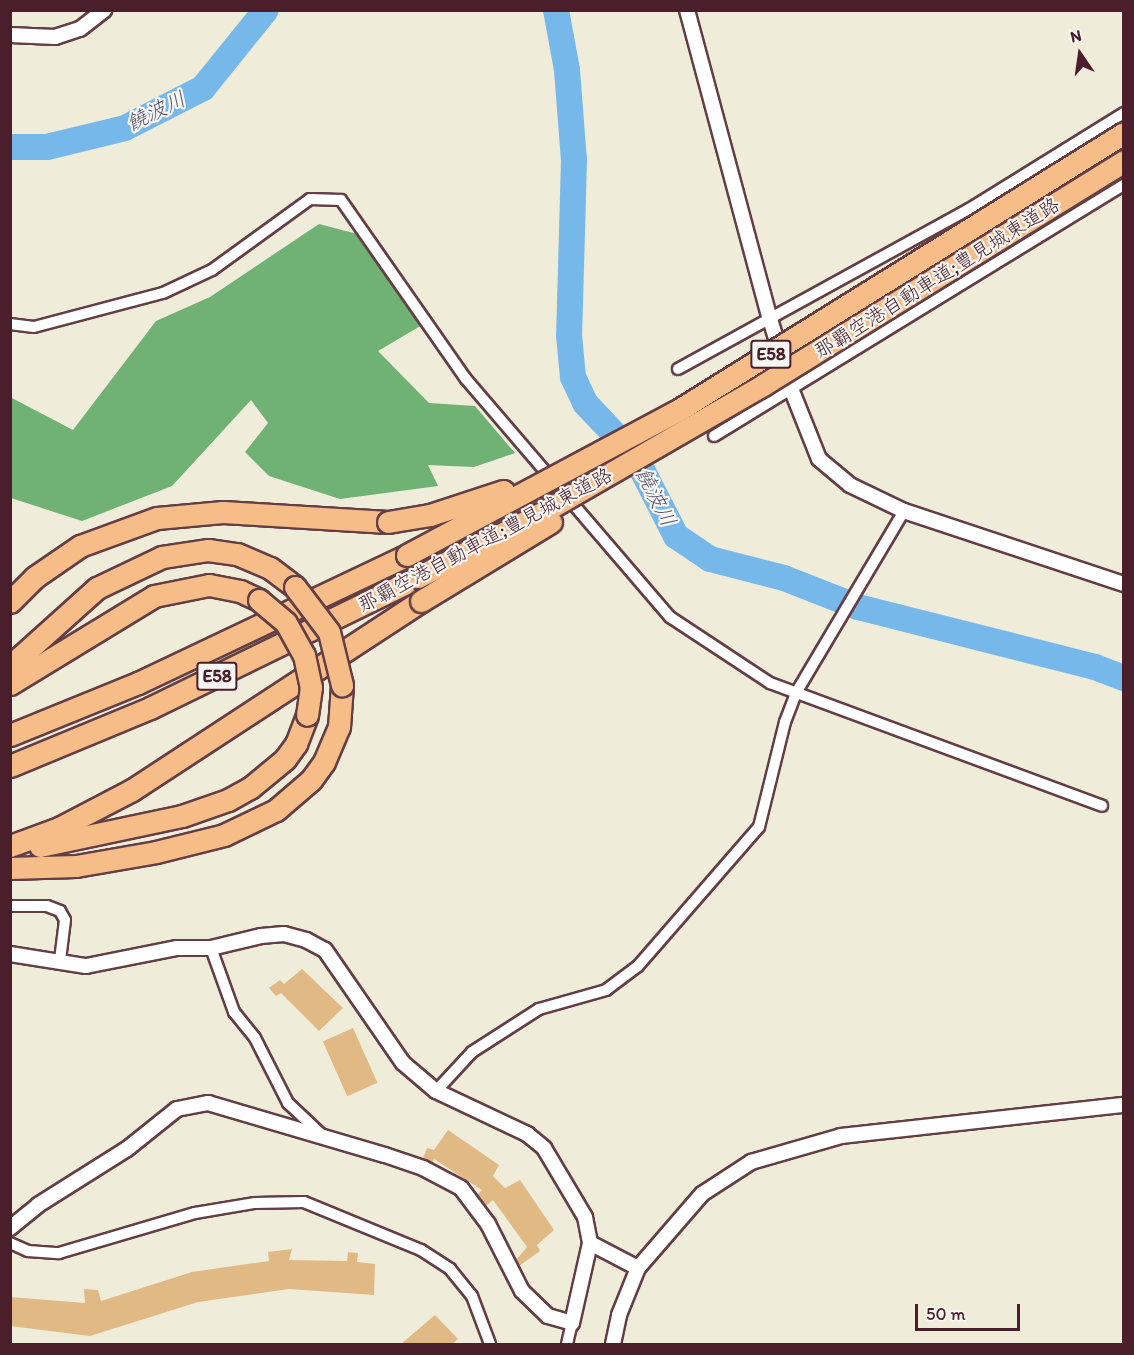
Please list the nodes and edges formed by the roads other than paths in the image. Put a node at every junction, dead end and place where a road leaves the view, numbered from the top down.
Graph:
1 (104, 10) edge
2 (687, 10) edge
3 (10, 35) edge
4 (1124, 113) edge
5 (1124, 133) edge
6 (1124, 161) edge
7 (1124, 185) edge
8 (969, 209) junction
9 (999, 262) junction
10 (855, 303) junction
11 (770, 319) junction
12 (10, 324) edge
13 (678, 369) dead end
14 (763, 385) junction
15 (792, 391) junction
16 (714, 436) dead end
17 (904, 511) junction
18 (1124, 584) edge
19 (10, 602) edge
20 (15, 661) edge
21 (10, 684) edge
22 (796, 693) junction
23 (10, 735) edge
24 (10, 766) edge
25 (1102, 806) dead end
26 (10, 846) edge
27 (10, 852) edge
28 (10, 868) edge
29 (10, 906) edge
30 (211, 948) junction
31 (10, 954) edge
32 (60, 960) junction
33 (436, 1091) junction
34 (1124, 1104) edge
35 (326, 1139) junction
36 (10, 1228) edge
37 (10, 1243) edge
38 (590, 1243) junction
39 (638, 1268) junction
40 (572, 1323) junction
41 (490, 1344) edge
42 (567, 1344) edge
43 (613, 1344) edge

1 - 3 street
2 - 11 street
4 - 8 street
5 - 10 highway, 那覇空港自動車道;豊見城東道路 / E58, bridge
6 - 14 highway, 那覇空港自動車道;豊見城東道路 / E58, bridge
7 - 9 street
8 - 9 street
8 - 11 street
9 - 15 street
10 - 19 highway, bridge
10 - 23 highway, 那覇空港自動車道;豊見城東道路 / E58, bridge
11 - 13 street
11 - 15 street
12 - 22 street
14 - 24 highway, 那覇空港自動車道;豊見城東道路 / E58, bridge
14 - 26 highway, bridge
15 - 16 street
15 - 17 street
17 - 18 street
17 - 22 street
20 - 28 highway, bridge
21 - 27 highway, bridge
22 - 25 street
22 - 33 street
29 - 32 street
30 - 32 street
30 - 33 street
30 - 35 street
31 - 32 street
33 - 38 street
34 - 39 street
35 - 36 street
35 - 40 street
37 - 41 street
38 - 39 street
38 - 40 street
39 - 43 street
40 - 42 street

